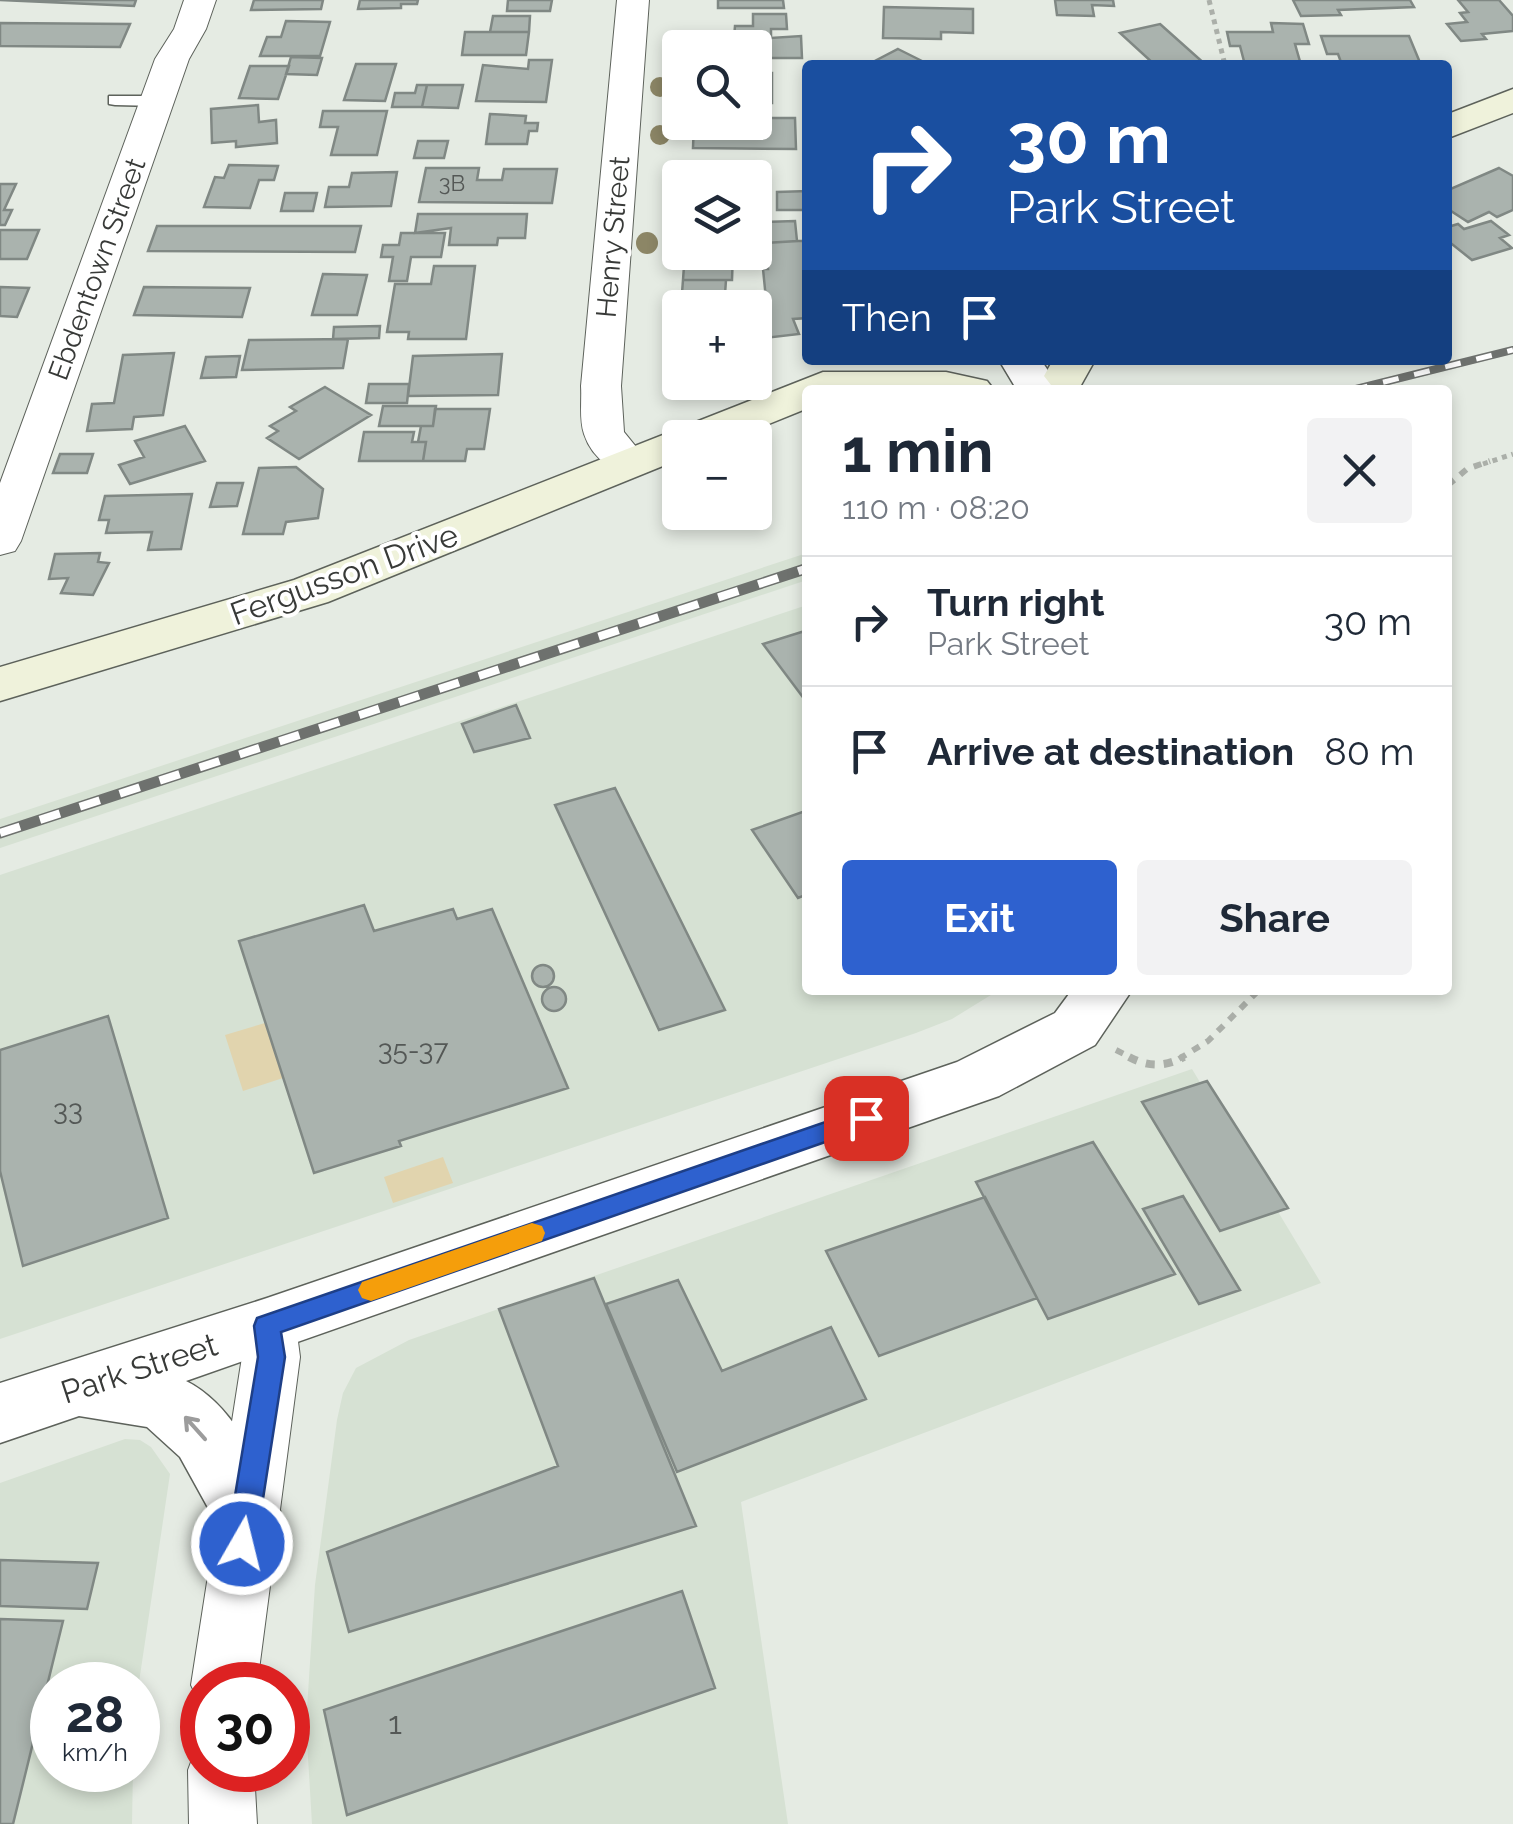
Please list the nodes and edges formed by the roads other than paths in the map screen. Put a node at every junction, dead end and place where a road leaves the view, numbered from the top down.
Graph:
1 (200, 0) edge
2 (634, 0) edge
3 (115, 100) dead end
4 (1513, 100) edge
5 (157, 101) junction
6 (1452, 125) edge
7 (873, 365) edge
8 (1034, 365) edge
9 (1061, 375) edge
10 (824, 385) edge
11 (802, 394) edge
12 (737, 420) edge
13 (662, 450) edge
14 (629, 464) junction
15 (0, 541) edge
16 (0, 684) edge
17 (1089, 1010) edge
18 (267, 1326) junction
19 (79, 1389) junction
20 (0, 1413) edge
21 (246, 1511) junction
22 (227, 1662) edge
23 (222, 1792) edge
24 (223, 1824) edge

1 - 5 street, Ebdentown Street
2 - 14 street, Henry Street
3 - 5 lane
4 - 6 main road
5 - 15 street, Ebdentown Street
7 - 10 main road
8 - 9 street
11 - 12 main road
13 - 14 main road, Fergusson Drive
14 - 16 main road, Fergusson Drive
17 - 18 street, Park Street
18 - 19 street, Park Street
18 - 21 street
19 - 20 street, Park Street
21 -> 19 street
21 - 22 street
23 - 24 street

